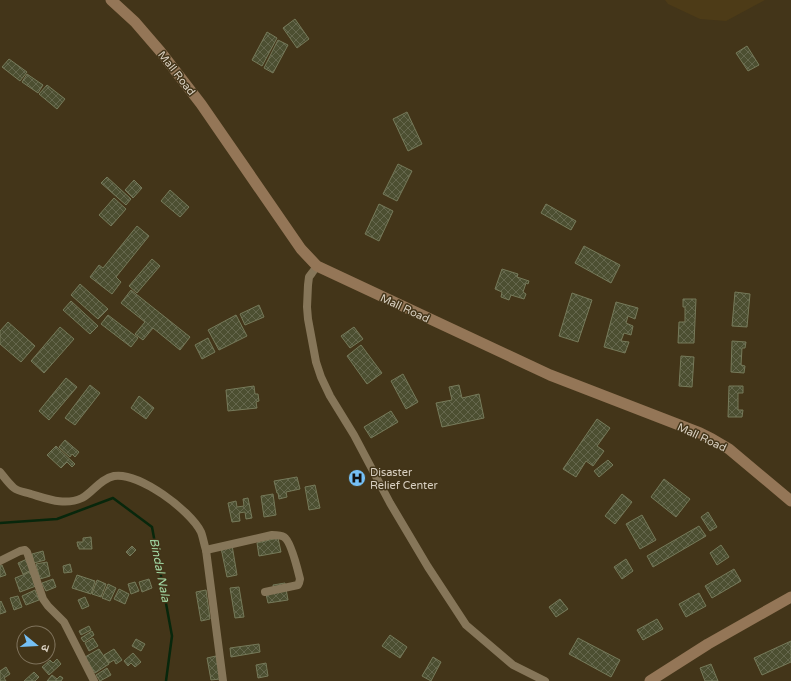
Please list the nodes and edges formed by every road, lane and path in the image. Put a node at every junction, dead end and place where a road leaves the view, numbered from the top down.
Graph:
1 (111, 0) edge
2 (317, 266) junction
3 (0, 472) edge
4 (791, 502) edge
5 (206, 550) junction
6 (0, 561) edge
7 (265, 592) dead end
8 (791, 597) edge
9 (94, 681) edge
10 (223, 681) edge
11 (546, 681) edge
12 (650, 681) edge

1 - 2 street, Mall Road
2 - 4 street, Mall Road
2 - 11 street
3 - 5 street
5 - 7 street
5 - 10 street
6 - 9 street
8 - 12 street

